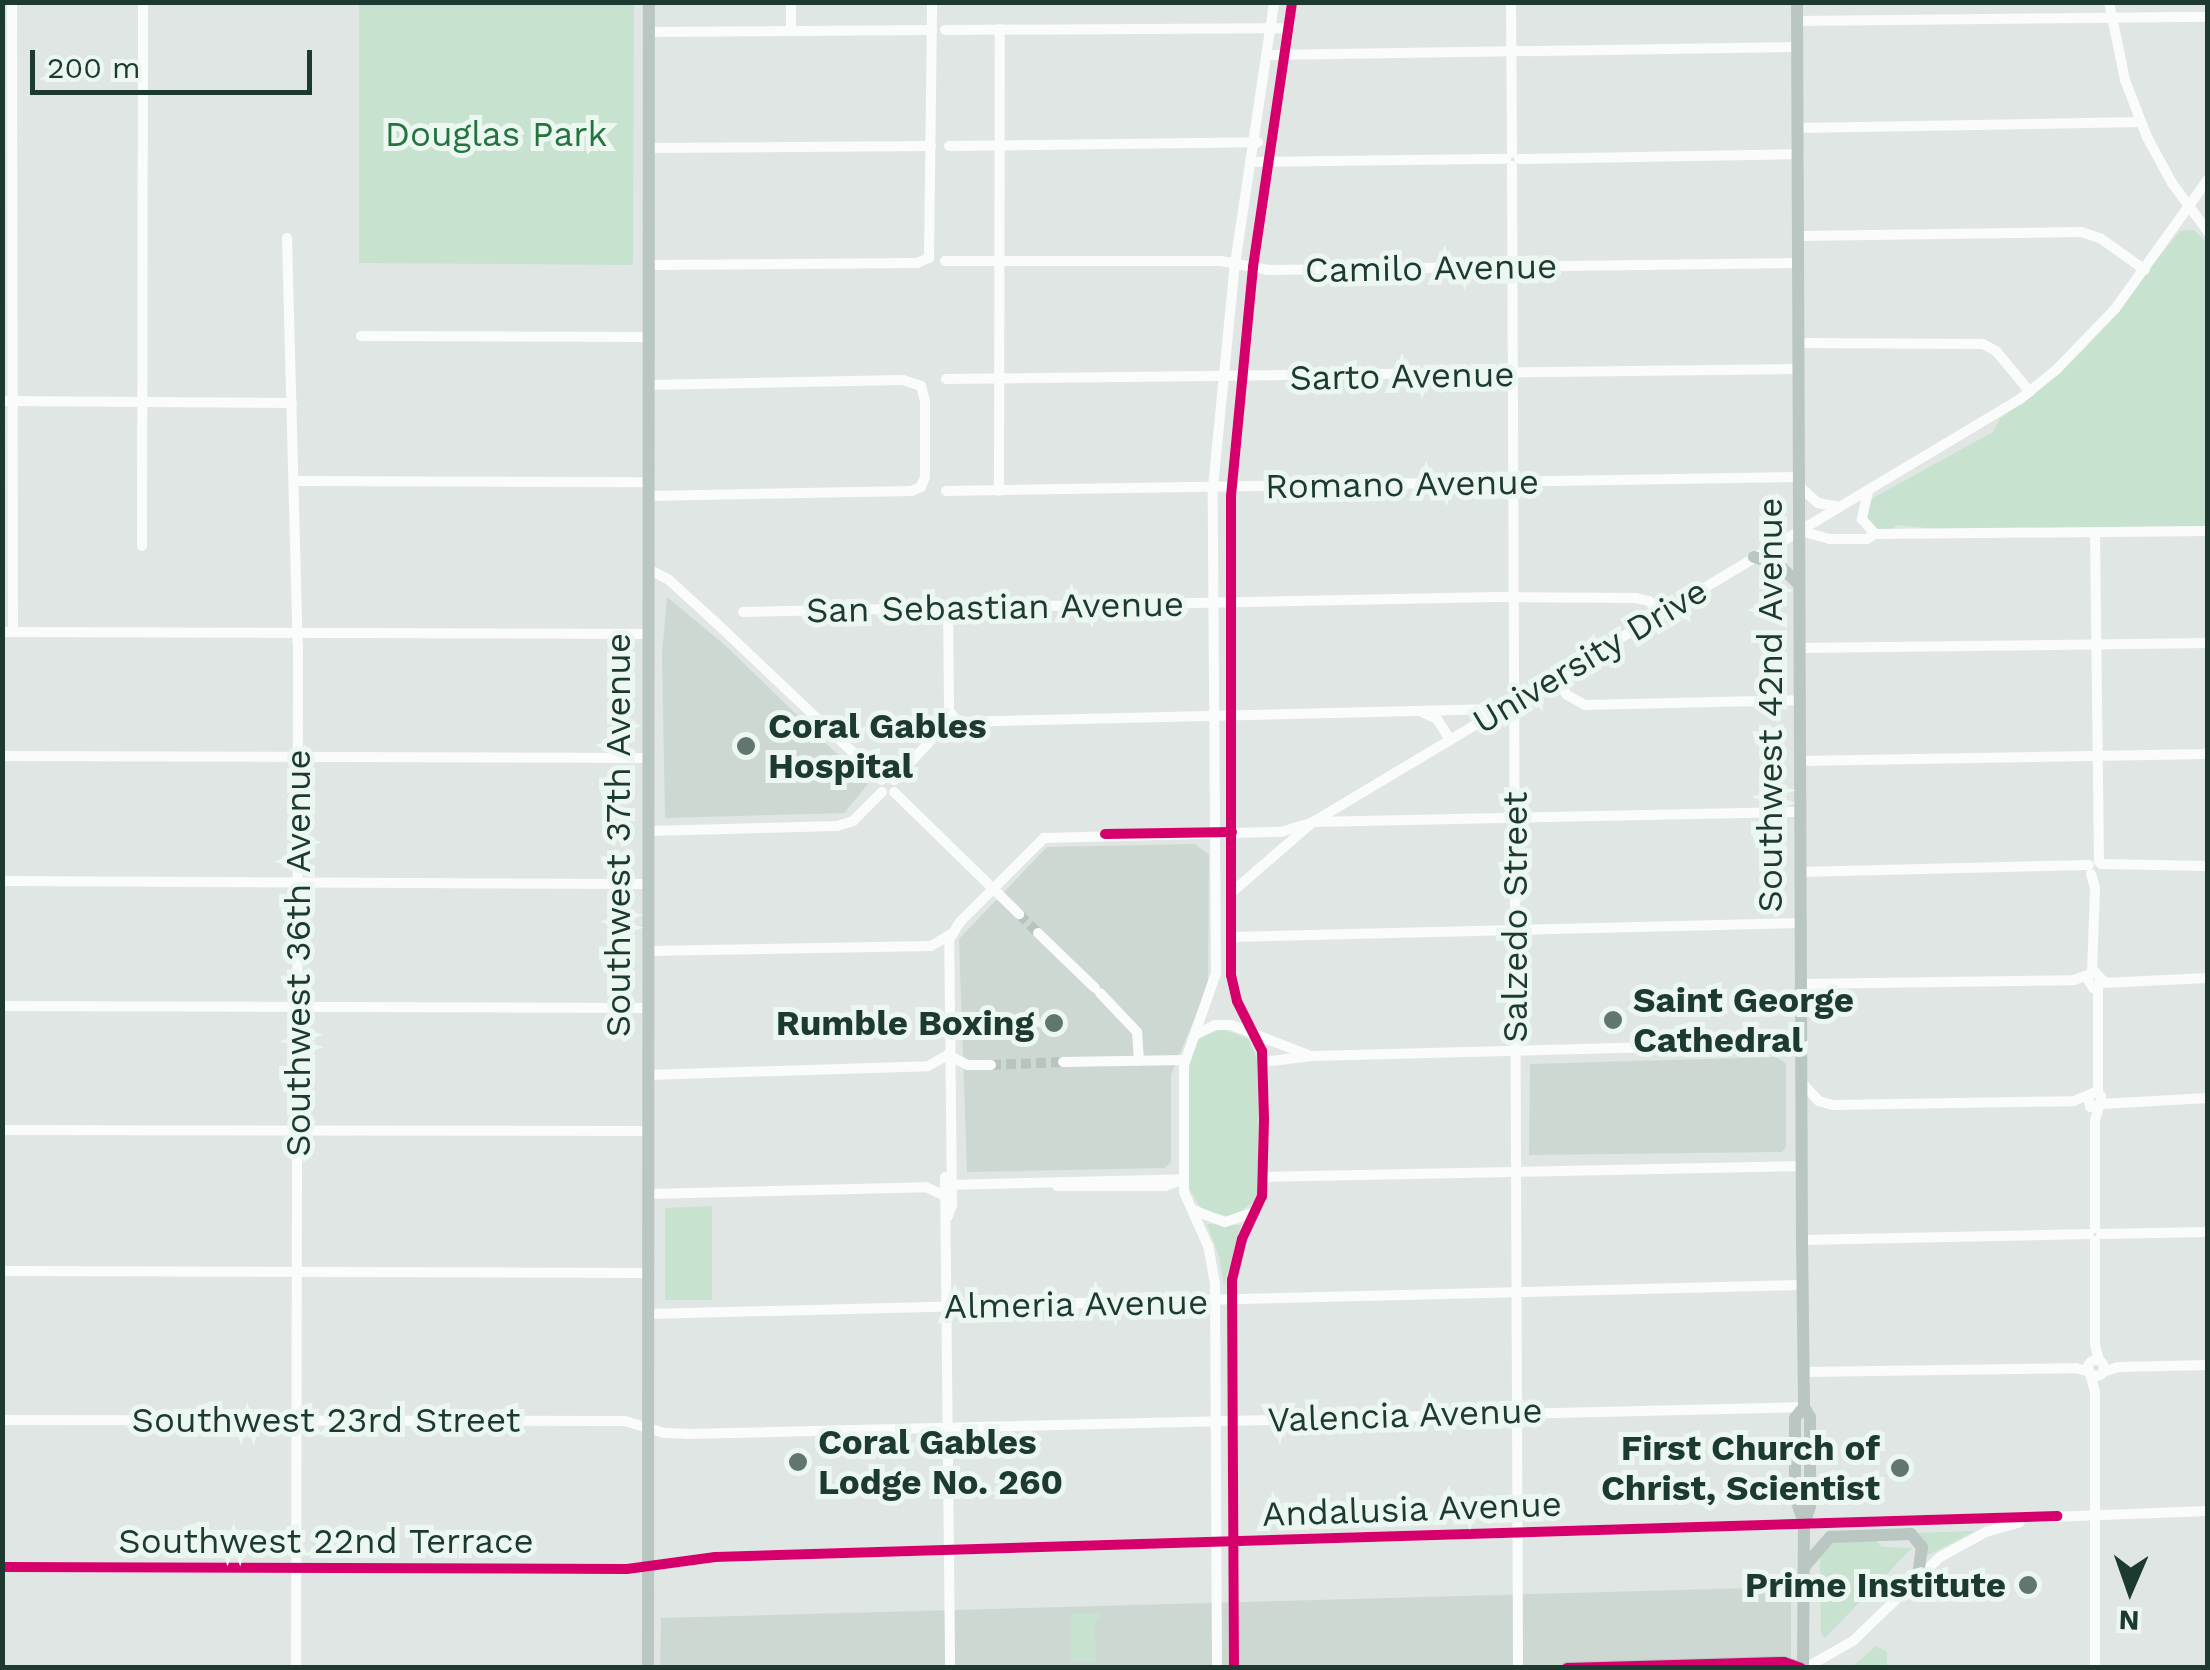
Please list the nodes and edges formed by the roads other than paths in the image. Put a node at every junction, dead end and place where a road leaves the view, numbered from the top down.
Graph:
1 (12, 2) edge
2 (143, 2) edge
3 (649, 2) edge
4 (791, 2) edge
5 (932, 2) edge
6 (1274, 2) edge
7 (1292, 2) edge
8 (1511, 2) edge
9 (1797, 2) edge
10 (2109, 2) edge
11 (2208, 16) edge
12 (2111, 17) junction
13 (1798, 20) junction
14 (1271, 27) junction
15 (1289, 28) junction
16 (1000, 29) junction
17 (932, 30) junction
18 (945, 30) dead end
19 (791, 31) junction
20 (650, 32) junction
21 (1798, 47) junction
22 (1512, 52) junction
23 (1267, 54) junction
24 (1285, 55) junction
25 (2141, 122) junction
26 (1799, 128) junction
27 (1252, 142) junction
28 (1271, 142) junction
29 (931, 146) junction
30 (949, 146) dead end
31 (1000, 146) junction
32 (649, 148) junction
33 (1799, 154) junction
34 (1512, 159) junction
35 (1250, 162) junction
36 (1268, 163) junction
37 (2208, 179) edge
38 (2188, 207) junction
39 (2208, 232) edge
40 (1799, 236) junction
41 (287, 238) dead end
42 (8, 240) edge
43 (945, 261) dead end
44 (1000, 262) junction
45 (1799, 263) junction
46 (1235, 264) junction
47 (648, 265) junction
48 (1252, 267) junction
49 (1513, 267) junction
50 (2145, 270) junction
51 (362, 336) dead end
52 (647, 337) junction
53 (1799, 343) junction
54 (1799, 369) junction
55 (1513, 374) junction
56 (1222, 376) junction
57 (1000, 378) junction
58 (1240, 378) junction
59 (946, 380) dead end
60 (648, 385) junction
61 (2030, 392) junction
62 (8, 401) edge
63 (142, 402) junction
64 (292, 403) junction
65 (294, 481) junction
66 (1513, 482) junction
67 (1799, 482) junction
68 (1232, 486) junction
69 (1213, 487) junction
70 (648, 489) junction
71 (999, 491) junction
72 (946, 492) dead end
73 (1868, 492) junction
74 (1841, 508) junction
75 (1799, 530) junction
76 (2208, 531) edge
77 (2095, 532) junction
78 (1875, 534) junction
79 (142, 546) dead end
80 (1754, 557) junction
81 (648, 569) junction
82 (1799, 584) junction
83 (1514, 598) junction
84 (1212, 602) junction
85 (1230, 602) junction
86 (948, 607) junction
87 (743, 612) dead end
88 (1660, 613) junction
89 (8, 632) edge
90 (297, 632) junction
91 (648, 634) junction
92 (2096, 643) junction
93 (2208, 643) edge
94 (1800, 648) junction
95 (1555, 677) junction
96 (1799, 700) junction
97 (1514, 702) junction
98 (1501, 709) junction
99 (1423, 713) junction
100 (1212, 718) junction
101 (1230, 718) junction
102 (930, 740) dead end
103 (1450, 740) junction
104 (2208, 754) edge
105 (2096, 755) junction
106 (2, 756) edge
107 (298, 758) junction
108 (648, 758) junction
109 (1800, 761) junction
110 (888, 786) junction
111 (1800, 812) junction
112 (1514, 818) junction
113 (1313, 822) junction
114 (648, 831) junction
115 (1215, 832) junction
116 (1232, 832) junction
117 (2208, 866) edge
118 (2095, 868) junction
119 (1800, 872) junction
120 (2, 881) edge
121 (298, 882) junction
122 (649, 884) junction
123 (992, 888) junction
124 (1232, 892) junction
125 (1020, 914) tunnel mouth
126 (1801, 923) junction
127 (1515, 930) junction
128 (1038, 933) tunnel mouth
129 (1231, 937) junction
130 (950, 940) junction
131 (931, 946) junction
132 (648, 951) junction
133 (947, 958) junction
134 (2094, 978) junction
135 (2208, 978) edge
136 (1801, 984) junction
137 (2, 1006) edge
138 (298, 1007) junction
139 (648, 1008) junction
140 (1253, 1032) junction
141 (1193, 1037) junction
142 (1802, 1042) junction
143 (1515, 1050) junction
144 (948, 1056) junction
145 (1312, 1056) junction
146 (1184, 1060) junction
147 (1139, 1061) junction
148 (1063, 1062) tunnel mouth
149 (1263, 1062) junction
150 (991, 1064) tunnel mouth
151 (968, 1065) junction
152 (928, 1066) junction
153 (648, 1075) junction
154 (948, 1077) junction
155 (1802, 1083) junction
156 (2208, 1098) edge
157 (2094, 1100) junction
158 (2, 1130) edge
159 (298, 1130) junction
160 (648, 1131) junction
161 (1802, 1166) junction
162 (1516, 1172) junction
163 (1263, 1178) junction
164 (1184, 1179) junction
165 (946, 1185) junction
166 (648, 1194) junction
167 (1192, 1210) junction
168 (1254, 1212) junction
169 (2208, 1232) edge
170 (2095, 1234) junction
171 (1802, 1240) junction
172 (2, 1271) edge
173 (298, 1273) junction
174 (648, 1273) junction
175 (1802, 1285) junction
176 (1516, 1292) junction
177 (1216, 1300) junction
178 (1232, 1300) junction
179 (949, 1307) junction
180 (648, 1314) junction
181 (2208, 1366) edge
182 (2095, 1367) junction
183 (1804, 1372) junction
184 (1804, 1407) junction
185 (1517, 1411) junction
186 (2, 1420) edge
187 (298, 1420) junction
188 (1216, 1420) junction
189 (1232, 1420) junction
190 (950, 1427) junction
191 (648, 1428) junction
192 (2208, 1511) edge
193 (2095, 1514) junction
194 (2057, 1516) junction
195 (1804, 1524) junction
196 (1518, 1534) junction
197 (1234, 1541) junction
198 (1217, 1542) junction
199 (950, 1551) junction
200 (648, 1564) junction
201 (2, 1567) edge
202 (1804, 1567) junction
203 (298, 1568) junction
204 (1918, 1574) junction
205 (296, 1668) edge
206 (648, 1668) edge
207 (950, 1668) edge
208 (1218, 1668) edge
209 (1234, 1668) edge
210 (1518, 1668) edge
211 (1567, 1668) edge
212 (1803, 1668) edge
213 (2095, 1668) edge

1 - 42 street
2 - 63 street
3 - 20 main road, Southwest 37th Avenue
4 - 19 street
5 - 17 street
6 - 14 street
7 - 15 street
8 - 22 street, Salzedo Street
9 - 13 main road, Southwest 42nd Avenue
10 - 12 street
11 - 12 street
12 - 13 street
12 - 25 street
13 - 21 main road, Southwest 42nd Avenue
14 - 15 street
14 - 16 street
14 - 23 street
15 - 24 street
16 - 18 street
16 - 31 street
17 - 19 street
17 - 29 street
19 - 20 street
20 - 32 main road, Southwest 37th Avenue
21 - 22 street
21 - 26 main road, Southwest 42nd Avenue
22 - 24 street
22 - 34 street, Salzedo Street
23 - 24 street
23 - 27 street
24 - 28 street
25 - 26 street
25 - 38 street
26 - 33 main road, Southwest 42nd Avenue
27 - 28 street
27 - 31 street
27 - 35 street
28 - 36 street
29 - 32 street
29 - 47 street
30 - 31 street
31 - 44 street
32 - 47 main road, Southwest 37th Avenue
33 - 34 street
33 - 40 main road, Southwest 42nd Avenue
34 - 36 street
34 - 49 street, Salzedo Street
35 - 36 street
35 - 46 street
36 - 48 street
37 - 38 street, University Drive
38 - 39 street
38 - 50 street, University Drive
40 - 45 main road, Southwest 42nd Avenue
40 - 50 street
41 - 64 street, Southwest 36th Avenue
42 - 62 street
43 - 44 street, Camilo Avenue
44 - 46 street, Camilo Avenue
44 - 57 street
45 - 49 street, Camilo Avenue
45 - 53 main road, Southwest 42nd Avenue
46 - 48 street, Camilo Avenue
46 - 56 street
47 - 52 main road, Southwest 37th Avenue
48 - 49 street, Camilo Avenue
48 - 58 street
49 - 55 street, Salzedo Street
50 - 61 street, University Drive
51 - 52 street
52 - 60 main road, Southwest 37th Avenue
53 - 54 main road, Southwest 42nd Avenue
53 - 61 street
54 - 55 street, Sarto Avenue
54 - 67 main road, Southwest 42nd Avenue
55 - 58 street, Sarto Avenue
55 - 66 street, Salzedo Street
56 - 57 street, Sarto Avenue
56 - 58 street, Sarto Avenue
56 - 69 street
57 - 59 street, Sarto Avenue
57 - 71 street
58 - 68 street
60 - 70 main road, Southwest 37th Avenue
60 - 70 street
61 - 73 street, University Drive
62 - 63 street
62 - 89 street
63 - 64 street
63 - 79 street
64 - 65 street, Southwest 36th Avenue
65 - 70 street
65 - 90 street, Southwest 36th Avenue
66 - 67 street, Romano Avenue
66 - 68 street, Romano Avenue
66 - 83 street, Salzedo Street
67 - 74 street
67 - 75 main road, Southwest 42nd Avenue
68 - 69 street, Romano Avenue
68 - 85 street
69 - 71 street, Romano Avenue
69 - 84 street
70 - 81 main road, Southwest 37th Avenue
71 - 72 street, Romano Avenue
73 - 74 street, University Drive
73 - 78 street
74 - 75 street, University Drive
75 - 78 street
75 - 80 street, University Drive
75 - 82 main road, Southwest 42nd Avenue
76 - 77 street
77 - 78 street
77 - 92 street
80 - 82 main road
80 - 88 street, University Drive
81 - 91 main road, Southwest 37th Avenue
81 - 110 street
82 - 94 main road, Southwest 42nd Avenue
83 - 85 street, San Sebastian Avenue
83 - 88 street, San Sebastian Avenue
83 - 97 street, Salzedo Street
84 - 85 street, San Sebastian Avenue
84 - 86 street, San Sebastian Avenue
84 - 100 street
85 - 101 street
86 - 87 street, San Sebastian Avenue
86 - 100 street
88 - 95 street, University Drive
89 - 90 street
90 - 91 street
90 - 107 street, Southwest 36th Avenue
91 - 108 main road, Southwest 37th Avenue
92 - 93 street
92 - 94 street
92 - 105 street
94 - 96 main road, Southwest 42nd Avenue
95 - 96 street
95 - 97 street, University Drive
96 - 109 main road, Southwest 42nd Avenue
97 - 98 street, University Drive
97 - 112 street, Salzedo Street
98 - 99 street
98 - 103 street, University Drive
99 - 101 street
99 - 103 street
100 - 101 street
100 - 115 street
101 - 116 street
102 - 110 street
103 - 113 street, University Drive
104 - 105 street
105 - 109 street
105 - 118 street
106 - 107 street
107 - 108 street
107 - 121 street, Southwest 36th Avenue
108 - 114 main road, Southwest 37th Avenue
109 - 111 main road, Southwest 42nd Avenue
110 - 114 street
110 - 123 street
111 - 112 street
111 - 119 main road, Southwest 42nd Avenue
112 - 113 street
112 - 127 street, Salzedo Street
113 - 116 street
113 - 124 street, University Drive
114 - 122 main road, Southwest 37th Avenue
115 - 116 street
115 - 123 street
115 - 141 street
116 - 124 street
117 - 118 street
118 - 119 street
118 - 134 street
119 - 126 main road, Southwest 42nd Avenue
120 - 121 street
121 - 122 street
121 - 138 street, Southwest 36th Avenue
122 - 132 main road, Southwest 37th Avenue
123 - 125 street
123 - 130 street
124 - 129 street
126 - 127 street
126 - 136 main road, Southwest 42nd Avenue
127 - 129 street
127 - 143 street, Salzedo Street
128 - 147 street
129 - 140 street
130 - 131 street
130 - 133 street
131 - 132 street
131 - 133 street
132 - 139 main road, Southwest 37th Avenue
133 - 144 street
134 - 135 street
134 - 136 street
134 - 157 street
136 - 142 main road, Southwest 42nd Avenue
137 - 138 street
138 - 139 street
138 - 159 street, Southwest 36th Avenue
139 - 153 main road, Southwest 37th Avenue
140 - 141 street
140 - 145 street
140 - 149 street
141 - 146 street
142 - 143 street
142 - 155 main road, Southwest 42nd Avenue
143 - 145 street
143 - 162 street, Salzedo Street
144 - 151 street
144 - 152 street
144 - 154 street
145 - 149 street
146 - 147 street
146 - 164 street
147 - 148 street
149 - 163 street
150 - 151 street
151 - 154 street
152 - 153 street
152 - 154 street
153 - 160 main road, Southwest 37th Avenue
154 - 165 street
155 - 157 street
155 - 161 main road, Southwest 42nd Avenue
156 - 157 street
157 - 170 street
158 - 159 street
159 - 160 street
159 - 173 street, Southwest 36th Avenue
160 - 166 main road, Southwest 37th Avenue
161 - 162 street
161 - 171 main road, Southwest 42nd Avenue
162 - 163 street
162 - 176 street, Salzedo Street
163 - 168 street
164 - 165 street
164 - 167 street
165 - 166 street
165 - 179 street
166 - 174 main road, Southwest 37th Avenue
167 - 168 street
167 - 177 street
168 - 178 street
169 - 170 street
170 - 171 street
170 - 182 street
171 - 175 main road, Southwest 42nd Avenue
172 - 173 street
173 - 174 street
173 - 187 street, Southwest 36th Avenue
174 - 180 main road, Southwest 37th Avenue
175 - 176 street, Almeria Avenue
175 - 183 main road, Southwest 42nd Avenue
176 - 178 street, Almeria Avenue
176 - 185 street, Salzedo Street
177 - 178 street, Almeria Avenue
177 - 179 street, Almeria Avenue
177 - 188 street
178 - 189 street
179 - 180 street, Almeria Avenue
179 - 190 street
180 - 191 main road, Southwest 37th Avenue
181 - 182 street
182 - 183 street
182 - 193 street
183 - 184 main road, Southwest 42nd Avenue
184 - 185 street, Valencia Avenue
184 - 195 main road, Southwest 42nd Avenue
185 - 189 street, Valencia Avenue
185 - 196 street, Salzedo Street
186 - 187 street, Southwest 23rd Street
187 - 191 street, Southwest 23rd Street
187 - 203 street, Southwest 36th Avenue
188 - 189 street, Valencia Avenue
188 - 190 street, Valencia Avenue
188 - 198 street
189 - 197 street
190 - 191 street, Valencia Avenue
190 - 199 street
191 - 200 main road, Southwest 37th Avenue
192 - 193 street
193 - 194 street
193 - 213 street
194 - 195 street, Andalusia Avenue
194 - 204 street
195 - 196 street, Andalusia Avenue
195 - 202 main road, Southwest 42nd Avenue
196 - 197 street, Andalusia Avenue
196 - 210 street, Salzedo Street
197 - 198 street, Andalusia Avenue
197 - 209 street
198 - 199 street, Andalusia Avenue
198 - 208 street
199 - 200 street, Andalusia Avenue
199 - 207 street
200 - 203 street, Southwest 22nd Terrace
200 - 206 main road, Southwest 37th Avenue
201 - 203 street, Southwest 22nd Terrace
202 - 204 main road
202 - 212 main road, Southwest 42nd Avenue
203 - 205 street, Southwest 36th Avenue
204 - 212 street
211 - 212 main road

